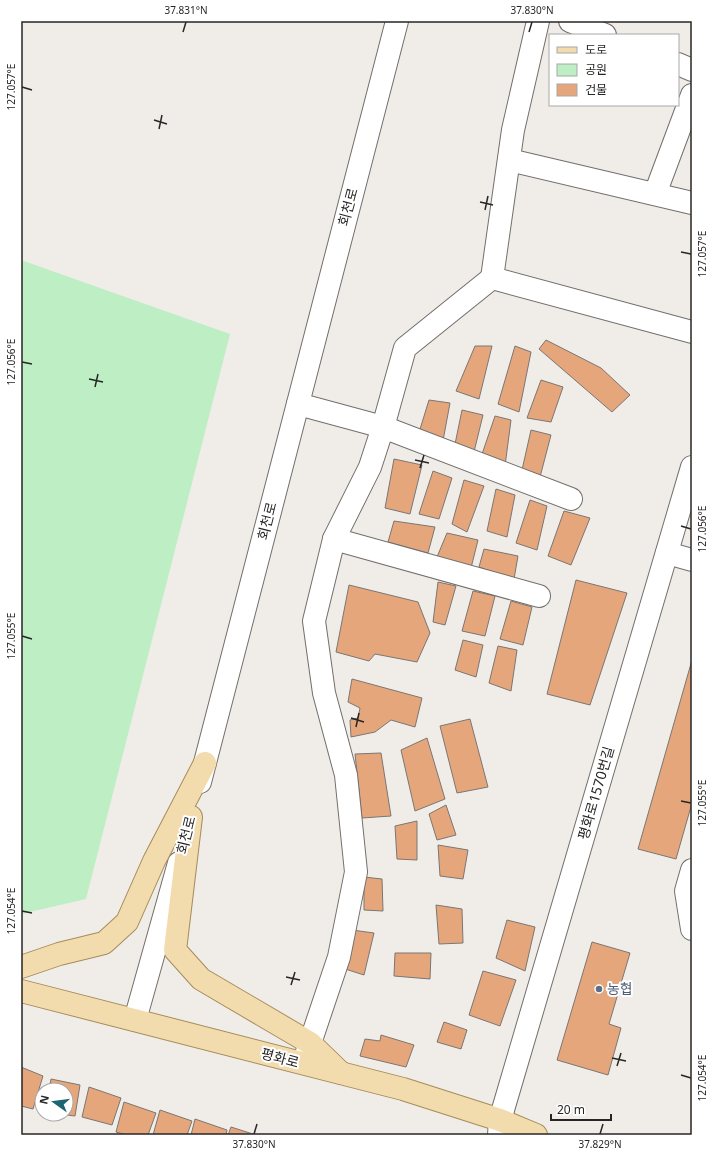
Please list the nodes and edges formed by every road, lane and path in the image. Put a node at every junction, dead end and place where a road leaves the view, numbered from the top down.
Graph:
1 (397, 21) edge
2 (538, 21) edge
3 (570, 21) edge
4 (602, 34) edge
5 (679, 64) edge
6 (692, 70) edge
7 (692, 95) edge
8 (509, 160) junction
9 (655, 194) junction
10 (692, 203) edge
11 (492, 278) junction
12 (692, 332) edge
13 (298, 404) junction
14 (383, 427) junction
15 (692, 467) edge
16 (571, 499) dead end
17 (334, 539) junction
18 (667, 553) junction
19 (692, 560) edge
20 (539, 596) dead end
21 (205, 763) junction
22 (191, 817) junction
23 (692, 870) edge
24 (692, 929) edge
25 (21, 967) edge
26 (21, 991) edge
27 (135, 1020) junction
28 (310, 1043) junction
29 (303, 1064) junction
30 (342, 1074) junction
31 (499, 1128) edge
32 (536, 1135) edge

1 - 13 street, 회천로
2 - 8 street
3 - 4 street
5 - 6 street
7 - 9 street
8 - 9 street
8 - 11 street
9 - 10 street
11 - 12 street
11 - 14 street
13 - 14 street
13 - 21 street, 회천로
14 - 16 street
14 - 17 street
15 - 18 street, 평화로1570번길
17 - 20 street
17 - 28 street
18 - 19 street
18 - 31 street, 평화로1570번길
21 - 22 street, 회천로
21 - 25 main road
22 - 27 street, 회천로
22 - 28 main road
23 - 24 street
26 - 27 main road, 평화로
27 - 29 main road, 평화로
28 - 29 street
28 - 30 main road
29 - 30 main road, 평화로
30 - 31 main road, 평화로
31 - 32 main road, 평화로

